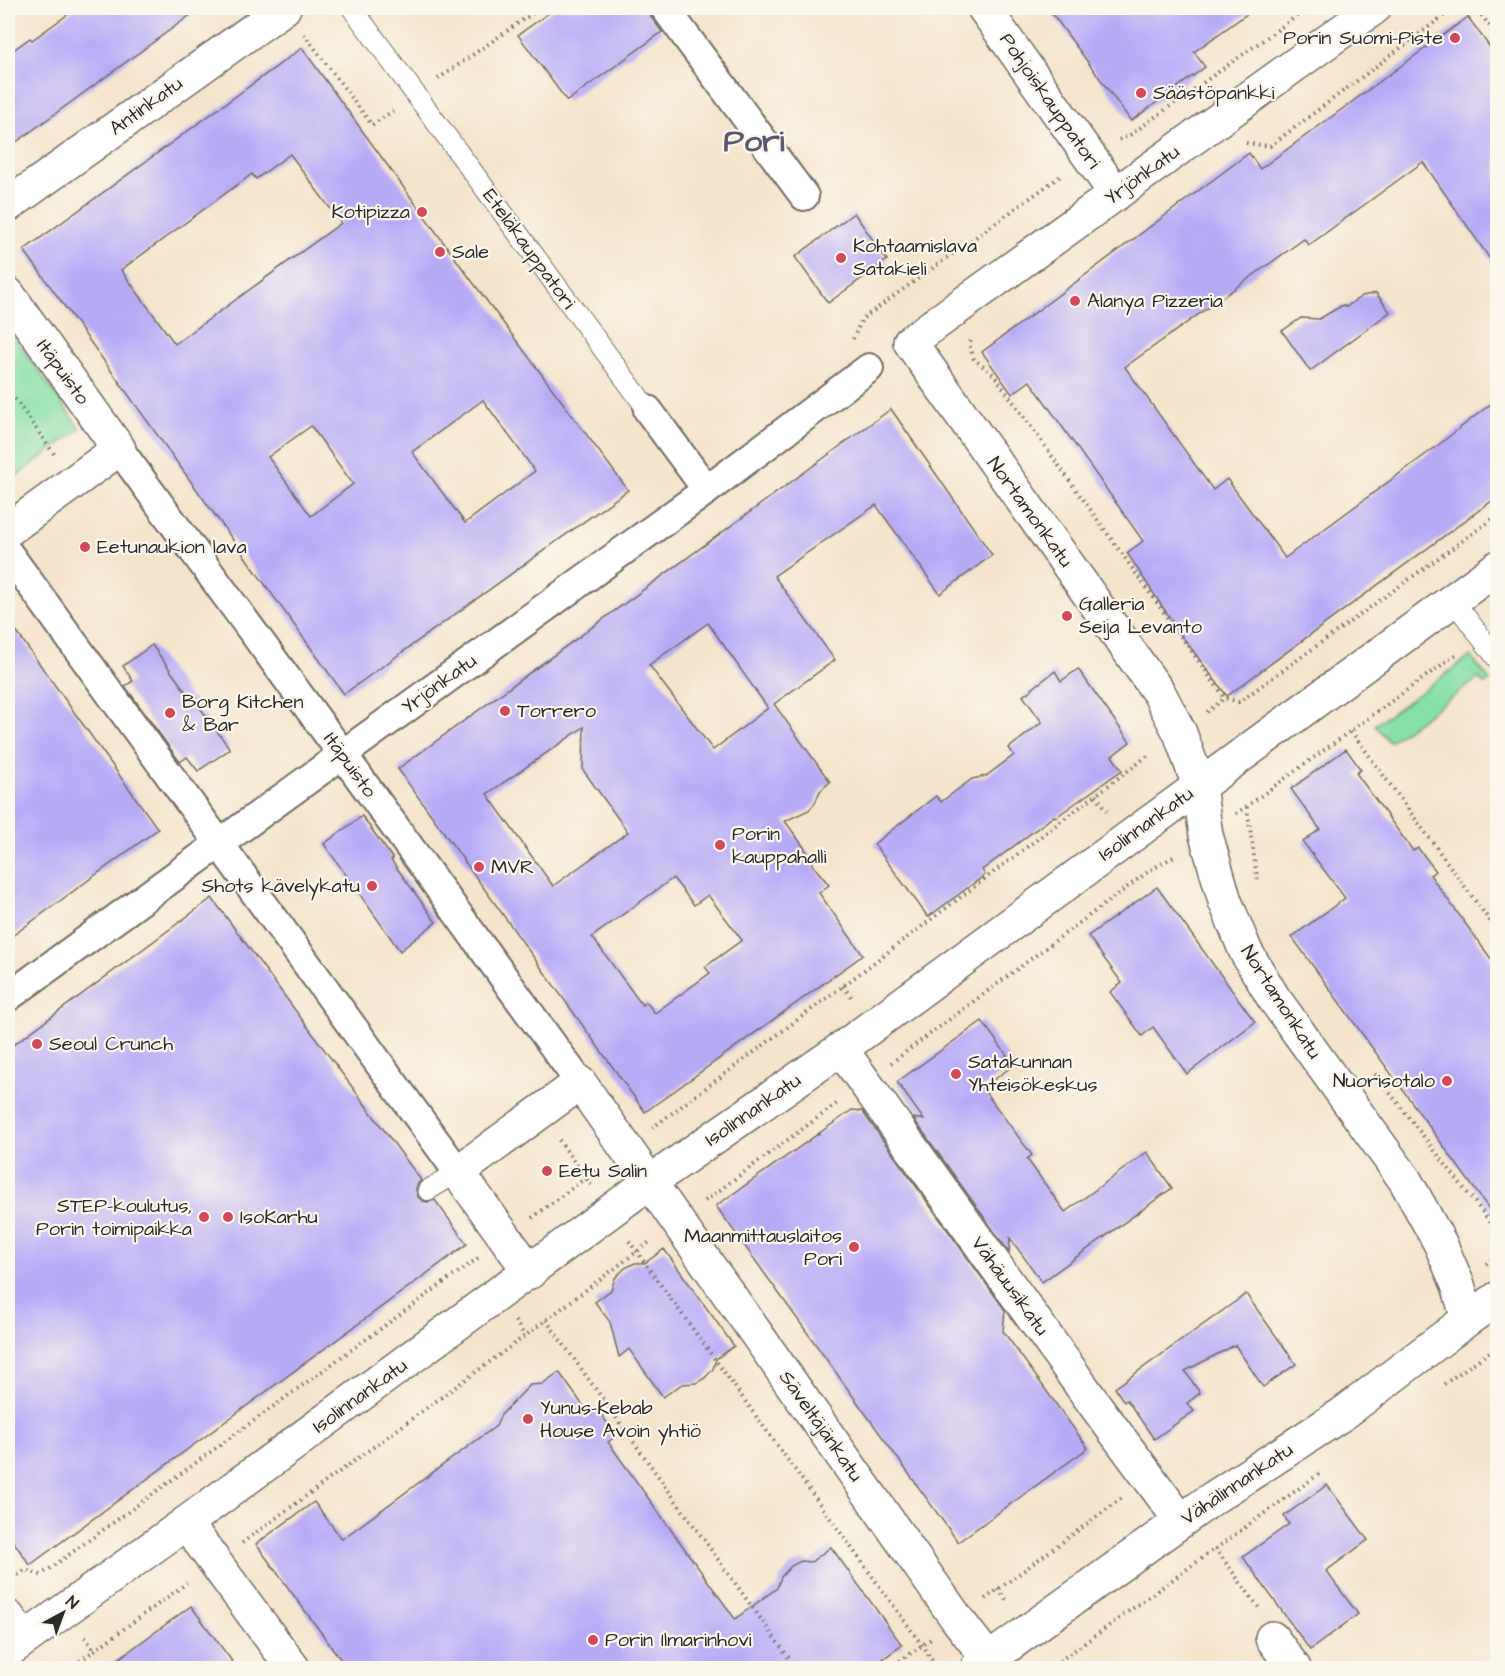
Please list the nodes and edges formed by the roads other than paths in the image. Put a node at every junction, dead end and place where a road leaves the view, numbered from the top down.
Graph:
1 (352, 8) edge
2 (664, 8) edge
3 (984, 8) edge
4 (1374, 8) edge
5 (291, 22) edge
6 (1116, 194) junction
7 (804, 196) dead end
8 (8, 205) edge
9 (8, 294) edge
10 (910, 342) joint
11 (869, 368) road end
12 (648, 410) joint
13 (119, 449) junction
14 (707, 490) junction
15 (8, 530) edge
16 (8, 553) edge
17 (1497, 567) edge
18 (1453, 600) junction
19 (1497, 660) edge
20 (343, 755) junction
21 (1199, 786) junction
22 (220, 843) junction
23 (8, 997) edge
24 (841, 1048) junction
25 (580, 1083) junction
26 (458, 1172) junction
27 (650, 1182) junction
28 (428, 1191) dead end
29 (530, 1272) junction
30 (1497, 1298) edge
31 (1468, 1319) junction
32 (1181, 1521) junction
33 (186, 1523) junction
34 (13, 1636) edge
35 (1272, 1638) road end
36 (987, 1666) edge
37 (294, 1668) edge
38 (1294, 1668) edge

1 - 12 lane, Eteläkauppatori
2 - 7 street
3 - 6 street, Pohjoiskauppatori
4 - 6 street, Yrjönkatu
5 - 8 street, Antinkatu
6 - 10 street, Yrjönkatu
9 - 13 street, Itäpuisto
10 - 21 street, Nortamonkatu
11 - 14 street, Yrjönkatu
12 - 14 street, Eteläkauppatori
13 - 15 street
13 - 20 street, Itäpuisto
14 - 20 street, Yrjönkatu
16 - 22 street
17 - 18 street, Isolinnankatu
18 - 19 lane
18 - 21 street, Isolinnankatu
20 - 22 street, Yrjönkatu
20 - 25 street, Itäpuisto
21 - 24 street, Isolinnankatu
21 - 31 street, Nortamonkatu
22 - 23 street, Yrjönkatu
22 - 26 street
24 - 27 street, Isolinnankatu
24 - 32 street, Vähäuusikatu
25 - 26 street
25 - 27 street, Itäpuisto
26 - 28 lane
26 - 29 street
27 - 29 street, Isolinnankatu
27 - 36 street, Säveltäjänkatu
29 - 33 street, Isolinnankatu
30 - 31 street, Vähälinnankatu
31 - 32 street, Vähälinnankatu
32 - 36 street, Vähälinnankatu
33 - 34 street, Isolinnankatu
33 - 37 street
35 - 38 street

